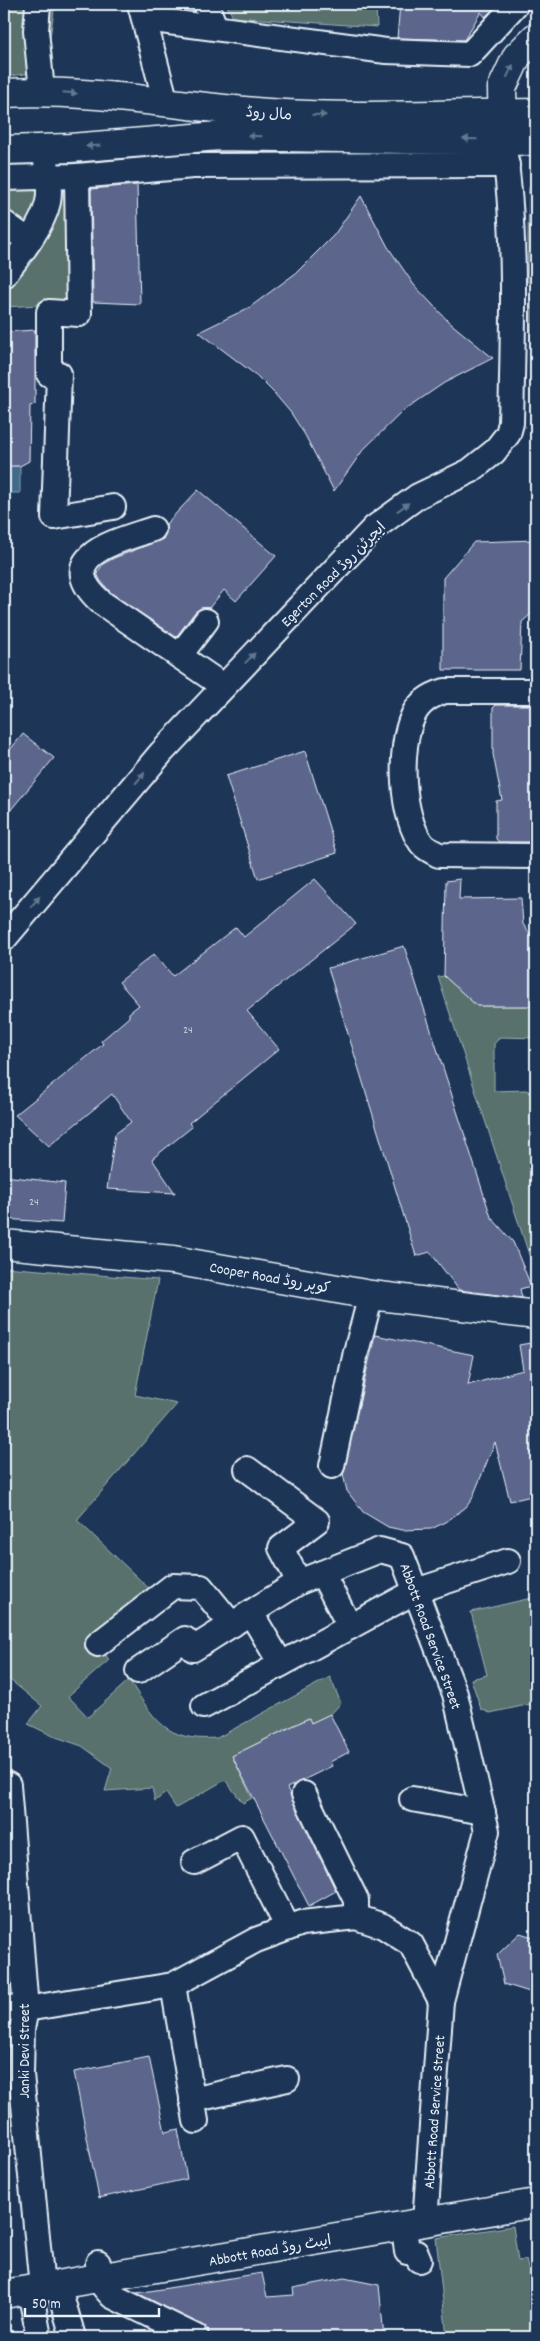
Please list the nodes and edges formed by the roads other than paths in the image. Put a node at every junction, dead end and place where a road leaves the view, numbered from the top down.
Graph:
1 (38, 4) edge
2 (206, 4) edge
3 (516, 4) edge
4 (143, 12) edge
5 (215, 27) junction
6 (536, 37) edge
7 (42, 91) junction
8 (4, 93) edge
9 (166, 102) junction
10 (220, 109) junction
11 (501, 113) junction
12 (536, 113) edge
13 (219, 136) junction
14 (536, 141) edge
15 (46, 148) junction
16 (4, 150) edge
17 (505, 152) junction
18 (47, 176) junction
19 (77, 176) junction
20 (4, 178) edge
21 (4, 223) edge
22 (28, 241) junction
23 (4, 275) edge
24 (113, 507) dead end
25 (153, 529) dead end
26 (206, 621) dead end
27 (179, 656) junction
28 (223, 686) junction
29 (536, 691) edge
30 (536, 856) edge
31 (4, 939) edge
32 (4, 1244) edge
33 (371, 1295) junction
34 (536, 1315) edge
35 (332, 1466) dead end
36 (247, 1469) dead end
37 (508, 1561) dead end
38 (322, 1573) junction
39 (299, 1582) junction
40 (416, 1592) junction
41 (241, 1619) junction
42 (350, 1626) junction
43 (98, 1644) dead end
44 (281, 1664) junction
45 (138, 1671) dead end
46 (204, 1706) dead end
47 (8, 1785) dead end
48 (304, 1794) dead end
49 (412, 1800) dead end
50 (482, 1812) junction
51 (194, 1862) dead end
52 (356, 1917) junction
53 (288, 1928) junction
54 (173, 1985) junction
55 (441, 2001) junction
56 (14, 2019) edge
57 (13, 2075) edge
58 (287, 2079) dead end
59 (536, 2188) edge
60 (536, 2203) edge
61 (419, 2218) junction
62 (418, 2260) dead end
63 (99, 2271) junction
64 (4, 2275) edge
65 (35, 2285) edge
66 (192, 2336) edge
67 (39, 2337) edge
68 (73, 2337) edge

1 - 7 street
2 - 5 street
3 - 5 street
4 - 5 street
4 - 9 street
11 -> 6 main road
7 - 8 main road, مال روڈ
7 -> 9 main road, مال روڈ
9 - 10 main road, مال روڈ
10 -> 11 main road, مال روڈ
10 - 13 main road
11 - 12 main road, مال روڈ
11 - 17 main road
13 -> 15 main road, مال روڈ
17 -> 13 main road, مال روڈ
14 - 17 main road, مال روڈ
15 - 16 main road, مال روڈ
15 - 18 street
17 - 19 street
28 -> 17 street, Egerton Road ایجرٹن روڈ
18 - 19 street
18 - 20 street
18 - 22 street
19 - 24 street
21 - 22 street
22 - 23 street
25 - 27 street
26 - 27 street
27 - 28 street
31 -> 28 street, Egerton Road ایجرٹن روڈ
29 - 30 street
32 - 33 main road, Cooper Road کوپر روڈ
33 - 34 main road, Cooper Road کوپر روڈ
33 - 35 street
36 - 39 street
37 - 40 street
38 - 39 street, Abbott Road Service Street
38 - 40 street, Abbott Road Service Street
38 - 42 street
39 - 41 street, Abbott Road Service Street
40 - 42 street
40 - 50 street, Abbott Road Service Street
41 - 43 street
41 - 44 street
41 - 45 street, Abbott Road Service Street
42 - 44 street
44 - 46 street
47 - 56 street, Janki Devi Street
48 - 52 street
49 - 50 street
50 - 55 street, Abbott Road Service Street
51 - 53 street
52 - 53 street
52 - 55 street
53 - 54 street
54 - 56 street
54 - 58 street
55 - 61 street, Abbott Road Service Street
56 - 57 street, Janki Devi Street
57 - 65 street, Janki Devi Street
59 - 61 main road, Abbott Road ایبٹ روڈ
60 - 61 main road, Abbott Road ایبٹ روڈ
61 - 62 street, Abbott Road Service Street
61 - 63 main road, Abbott Road ایبٹ روڈ
63 - 65 main road, Abbott Road ایبٹ روڈ
63 - 66 street
64 - 65 main road, Abbott Road ایبٹ روڈ
65 - 67 street
65 - 68 street

